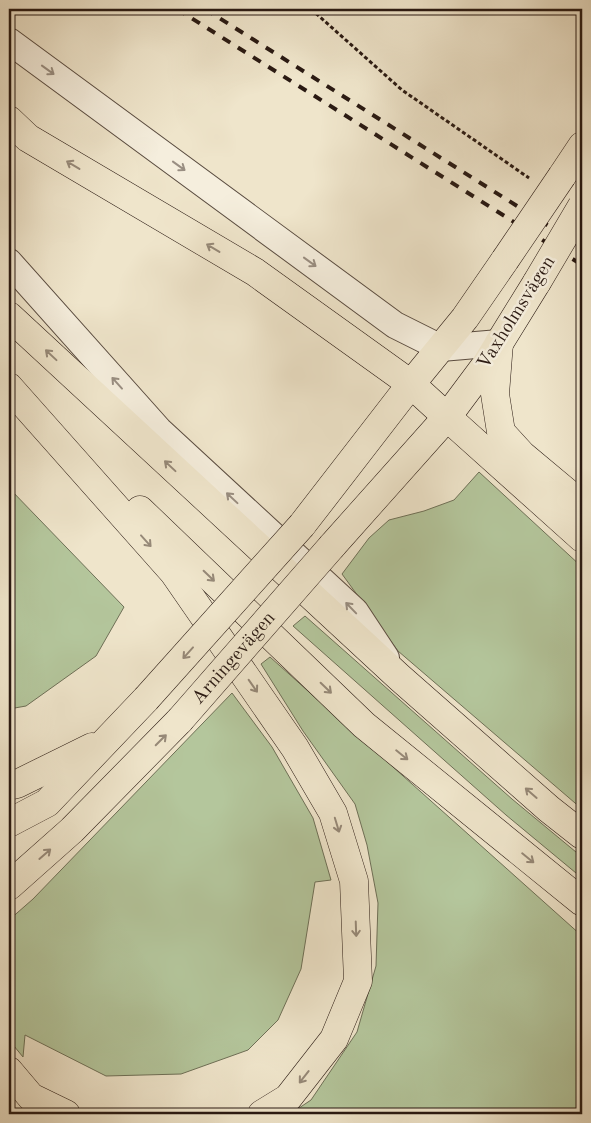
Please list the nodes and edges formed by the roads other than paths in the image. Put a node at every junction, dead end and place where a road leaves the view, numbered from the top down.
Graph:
1 (9, 41) edge
2 (9, 120) edge
3 (582, 146) edge
4 (582, 206) edge
5 (9, 262) edge
6 (9, 316) edge
7 (499, 343) junction
8 (441, 348) junction
9 (411, 384) junction
10 (9, 386) edge
11 (447, 417) junction
12 (582, 505) edge
13 (582, 538) edge
14 (398, 677) junction
15 (109, 738) junction
16 (9, 786) edge
17 (9, 823) edge
18 (582, 835) edge
19 (9, 886) edge
20 (582, 902) edge
21 (9, 1071) edge
22 (66, 1114) edge
23 (262, 1114) edge

1 -> 8 lane
9 -> 2 main road
3 - 8 main road, Arningevägen, bridge
4 - 7 main road, Vaxholmsvägen, bridge
14 -> 5 lane
14 -> 6 main road
7 - 8 lane
7 - 11 main road, Vaxholmsvägen
7 - 12 main road
8 - 9 main road, Arningevägen
9 - 11 main road
9 -> 15 main road, Arningevägen, bridge
10 -> 20 main road
10 -> 23 main road
11 - 13 main road
19 -> 11 main road, Arningevägen, bridge
18 -> 14 main road
15 - 16 main road
15 - 17 main road, Arningevägen
21 - 22 main road

